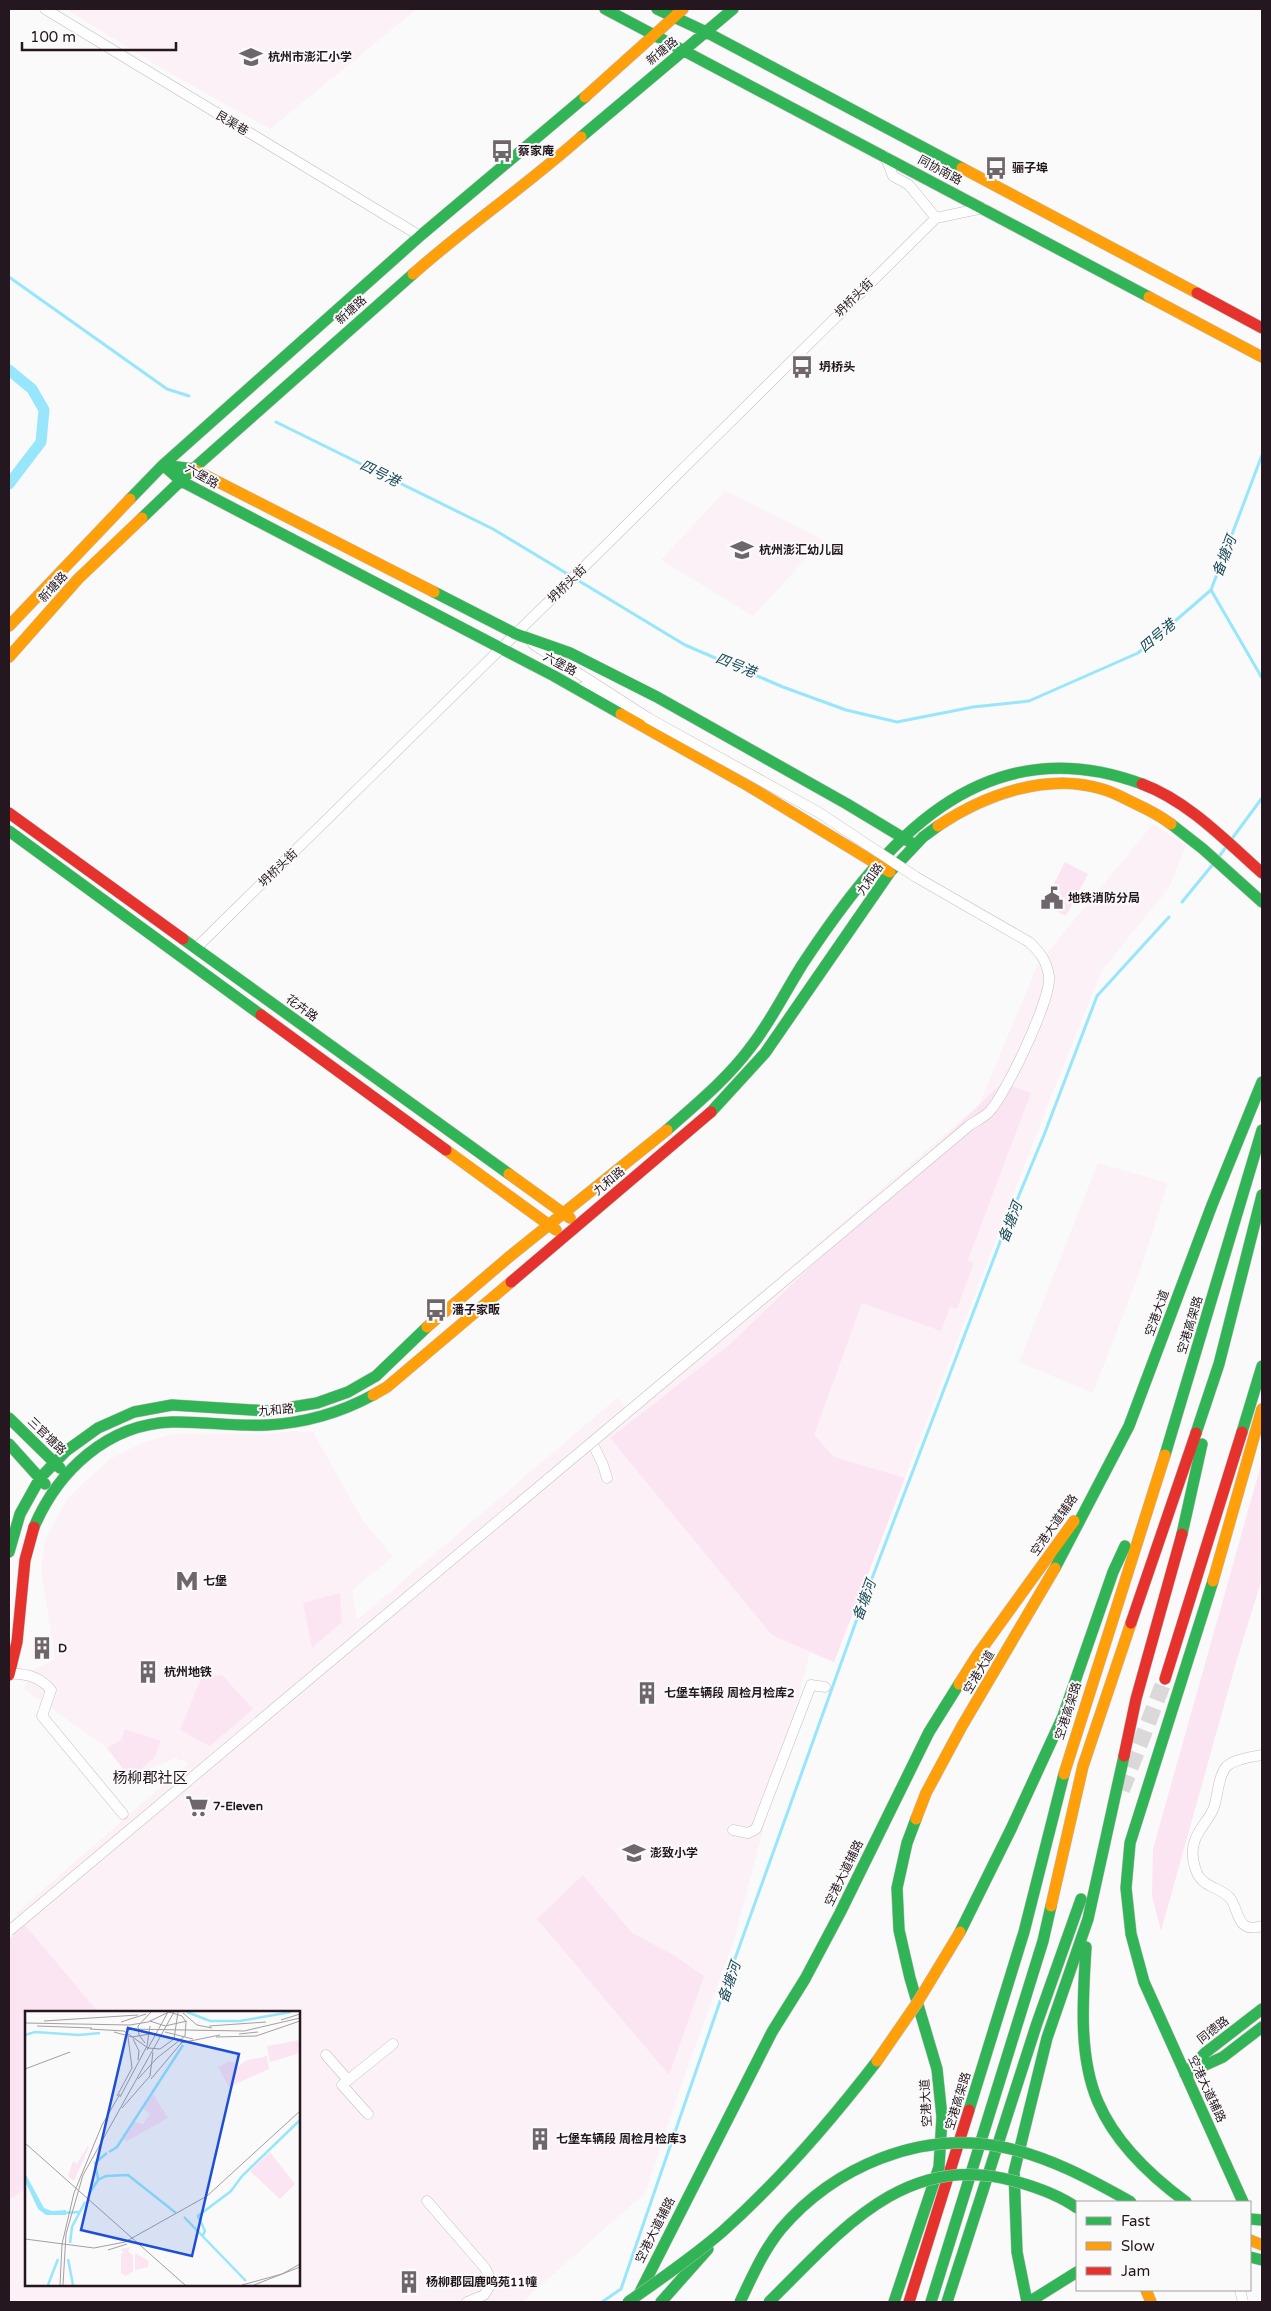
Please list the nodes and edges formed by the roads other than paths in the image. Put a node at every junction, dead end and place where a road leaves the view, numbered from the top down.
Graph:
1 (45, 9) edge
2 (604, 9) edge
3 (657, 9) edge
4 (683, 9) edge
5 (733, 9) edge
6 (673, 17) junction
7 (706, 32) junction
8 (654, 35) junction
9 (684, 51) junction
10 (885, 156) junction
11 (983, 208) junction
12 (936, 218) junction
13 (420, 236) junction
14 (1262, 328) edge
15 (1262, 357) edge
16 (163, 465) junction
17 (193, 469) junction
18 (180, 481) junction
19 (9, 626) edge
20 (516, 634) junction
21 (500, 650) junction
22 (9, 657) edge
23 (554, 676) junction
24 (648, 718) junction
25 (9, 813) edge
26 (9, 831) edge
27 (902, 837) junction
28 (915, 846) junction
29 (875, 863) junction
30 (890, 872) junction
31 (1262, 873) edge
32 (1262, 902) edge
33 (196, 948) junction
34 (1262, 1082) edge
35 (1262, 1130) edge
36 (1261, 1198) edge
37 (564, 1214) junction
38 (579, 1225) junction
39 (549, 1226) junction
40 (564, 1237) junction
41 (1219, 1364) junction
42 (1262, 1366) edge
43 (1262, 1409) edge
44 (9, 1418) edge
45 (592, 1442) junction
46 (9, 1444) edge
47 (1166, 1451) junction
48 (54, 1462) junction
49 (1107, 1473) junction
50 (66, 1474) junction
51 (39, 1478) junction
52 (607, 1478) dead end
53 (51, 1490) junction
54 (9, 1552) edge
55 (9, 1675) edge
56 (1164, 1679) tunnel mouth
57 (825, 1687) dead end
58 (1262, 1755) edge
59 (124, 1814) dead end
60 (733, 1830) dead end
61 (1081, 1899) dead end
62 (1088, 1919) junction
63 (1262, 1926) edge
64 (9, 1930) edge
65 (1262, 2009) edge
66 (1262, 2027) edge
67 (393, 2044) dead end
68 (326, 2055) dead end
69 (1185, 2074) junction
70 (348, 2080) junction
71 (368, 2114) dead end
72 (427, 2201) dead end
73 (1129, 2201) edge
74 (1184, 2201) edge
75 (1243, 2201) edge
76 (1076, 2207) edge
77 (727, 2228) junction
78 (1076, 2273) edge
79 (467, 2302) edge
80 (628, 2302) edge
81 (635, 2302) edge
82 (661, 2302) edge
83 (740, 2302) edge
84 (769, 2302) edge
85 (894, 2302) edge
86 (909, 2302) edge
87 (931, 2302) edge
88 (947, 2302) edge
89 (1028, 2302) edge

1 - 13 street, 艮渠巷
2 - 8 main road, 同协南路
3 - 6 main road, 同协南路
4 - 6 main road, 新塘路
5 - 7 main road, 新塘路
6 - 7 main road, 同协南路
6 - 8 main road, 新塘路
7 - 9 main road, 新塘路
7 - 14 main road, 同协南路
8 - 9 main road, 同协南路
8 - 13 main road, 新塘路
9 - 10 main road, 同协南路
9 - 17 main road, 新塘路
10 - 11 main road, 同协南路
10 - 12 street
11 - 12 street
11 - 15 main road, 同协南路
12 - 20 street, 坍桥头街
13 - 16 main road, 新塘路
16 - 17 main road, 六堡路
16 - 18 main road, 六堡路
16 - 19 main road, 新塘路
17 - 18 main road, 新塘路
17 - 20 main road, 六堡路
18 - 21 main road, 六堡路
18 - 22 main road, 新塘路
20 - 21 street, 坍桥头街
20 - 24 street
20 - 27 main road, 六堡路
21 - 23 main road, 六堡路
21 - 33 street, 坍桥头街
23 - 24 street
23 - 29 main road, 六堡路
24 - 45 street, bridge
25 - 33 main road, 花卉路
26 - 39 main road
27 - 28 main road, 六堡路
27 - 29 main road, 九和路
27 - 31 main road, 九和路
28 - 30 main road, 九和路
28 - 32 main road, 九和路
29 - 30 main road, 六堡路
29 - 37 main road, 九和路
30 - 38 main road, 九和路
33 - 37 main road, 花卉路
34 - 49 main road, 空港大道
35 - 47 main road, 空港高架路
36 - 41 main road
37 - 38 main road, 花卉路
37 - 39 main road, 九和路
38 - 40 main road, 九和路
39 - 40 main road
39 - 48 main road, 九和路
40 - 50 main road, 九和路
41 - 62 main road
41 - 87 main road
42 - 56 main road
43 - 69 main road, 空港大道辅路
44 - 48 main road, 三官塘路
45 - 52 street
45 - 64 street, bridge
46 - 51 main road
47 - 77 main road, bridge
47 - 86 main road, 空港高架路
48 - 50 main road, 三官塘路
48 - 51 main road, 九和路
49 - 81 main road, 空港大道辅路
49 - 85 main road, 空港大道
50 - 53 main road, 九和路
51 - 53 main road
51 - 54 main road, 九和路
53 - 55 main road, 九和路
55 - 59 street
57 - 60 street
58 - 63 street
61 - 88 main road
62 - 74 main road
62 - 89 main road, bridge
65 - 69 main road, 同德路
66 - 69 main road, 同德路
67 - 70 street
68 - 70 street
69 - 75 main road, 空港大道辅路
70 - 71 street
72 - 79 street
73 - 83 main road, bridge
76 - 84 main road, bridge
77 - 80 main road, bridge
77 - 82 main road, bridge
78 - 89 main road

